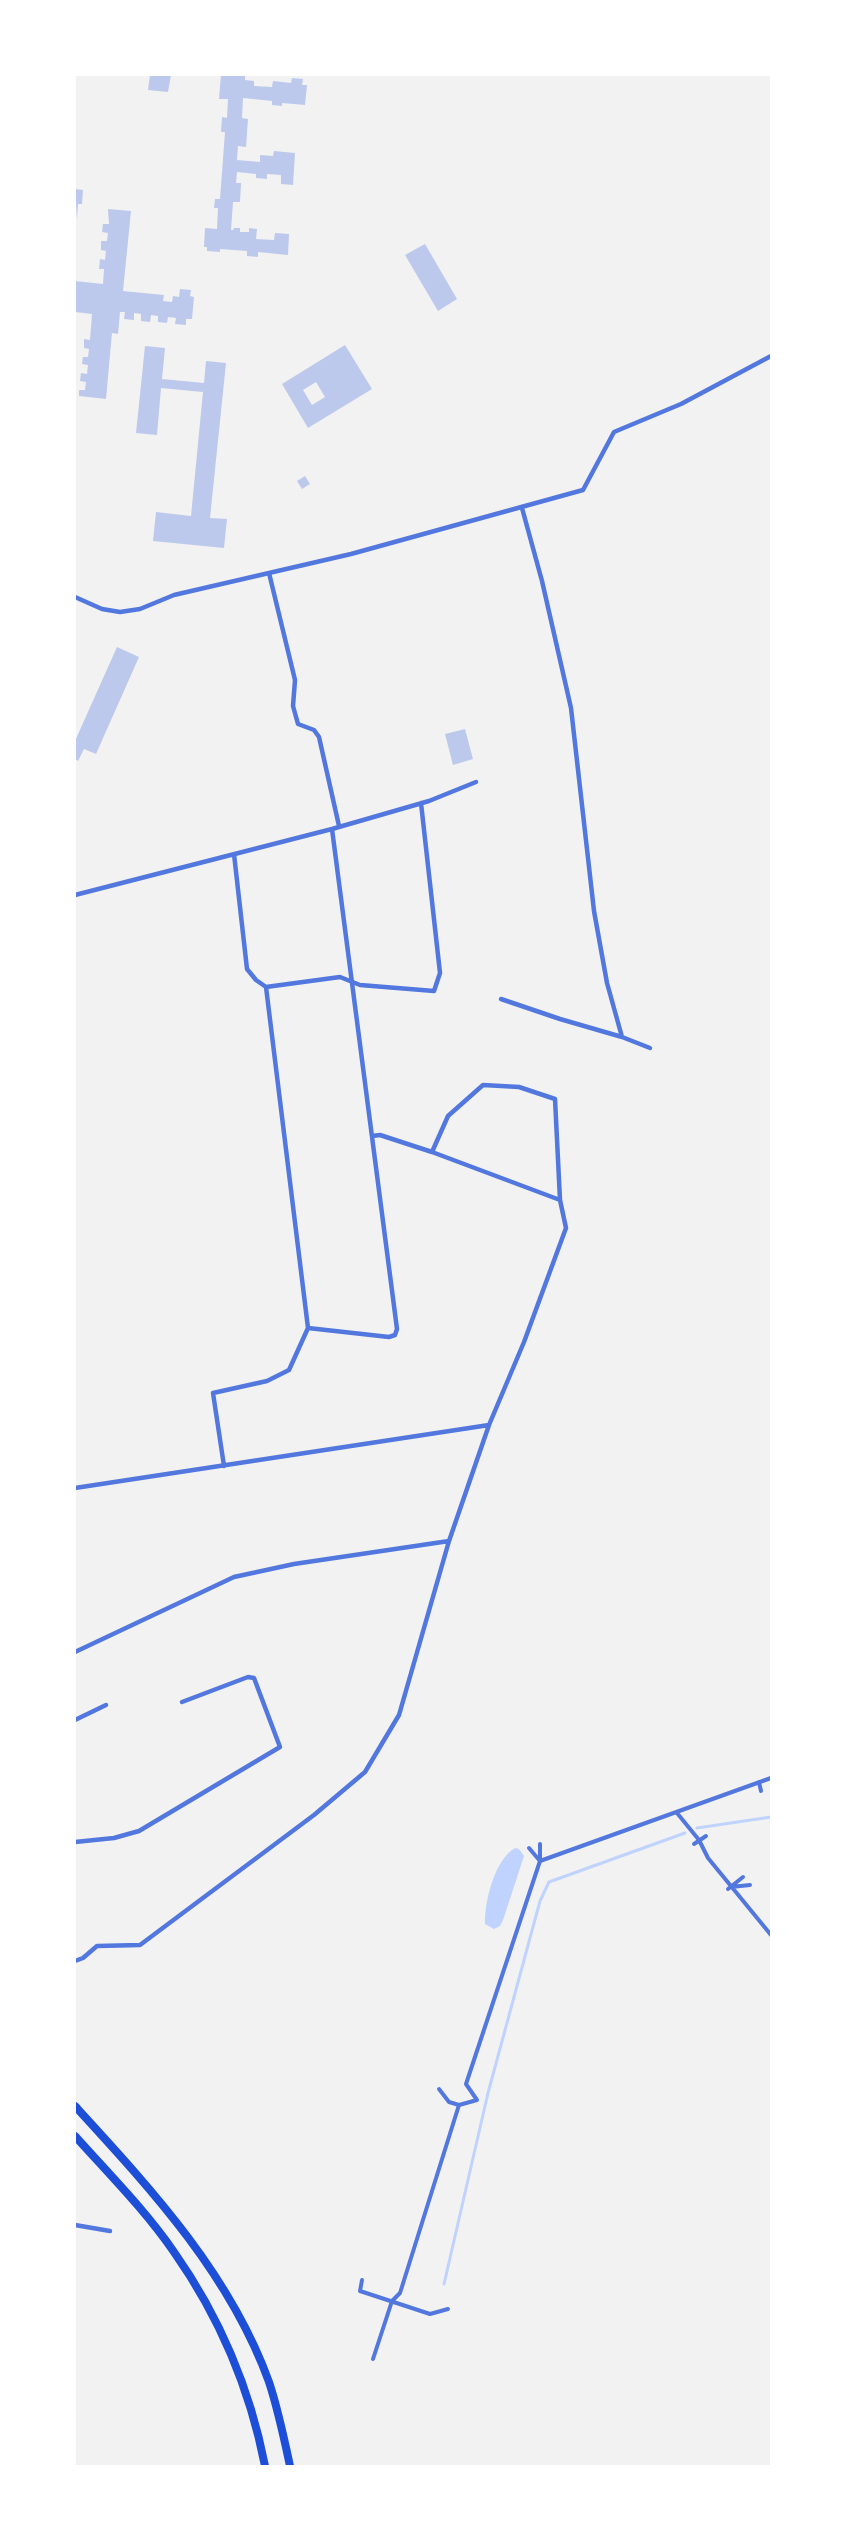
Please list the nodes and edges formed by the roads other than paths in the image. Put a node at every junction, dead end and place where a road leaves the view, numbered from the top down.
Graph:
1 (771, 356) edge
2 (522, 508) junction
3 (269, 573) junction
4 (75, 597) edge
5 (476, 782) dead end
6 (421, 803) junction
7 (339, 826) junction
8 (332, 829) junction
9 (234, 854) junction
10 (75, 895) edge
11 (353, 982) junction
12 (266, 987) junction
13 (501, 999) dead end
14 (622, 1037) junction
15 (650, 1048) dead end
16 (372, 1136) junction
17 (432, 1152) junction
18 (560, 1200) junction
19 (309, 1328) junction
20 (489, 1425) junction
21 (224, 1466) junction
22 (75, 1488) edge
23 (449, 1541) junction
24 (75, 1652) edge
25 (182, 1702) dead end
26 (106, 1705) dead end
27 (75, 1720) edge
28 (771, 1778) edge
29 (759, 1782) junction
30 (761, 1791) dead end
31 (677, 1813) junction
32 (706, 1836) dead end
33 (699, 1840) junction
34 (75, 1842) edge
35 (540, 1844) dead end
36 (694, 1844) dead end
37 (530, 1848) dead end
38 (540, 1861) junction
39 (743, 1877) dead end
40 (750, 1885) dead end
41 (729, 1888) junction
42 (771, 1935) edge
43 (75, 1961) edge
44 (439, 2089) dead end
45 (459, 2105) junction
46 (75, 2106) edge
47 (75, 2136) edge
48 (75, 2225) edge
49 (110, 2231) dead end
50 (362, 2280) dead end
51 (392, 2301) junction
52 (448, 2309) dead end
53 (373, 2359) dead end
54 (265, 2466) edge
55 (290, 2466) edge

1 - 2 street
2 - 3 street
2 - 14 street
3 - 4 street
3 - 7 street
5 - 6 street
6 - 7 street
6 - 11 street
7 - 8 street
8 - 9 street
8 - 11 street
9 - 10 street
9 - 12 street
11 - 12 street
11 - 16 street
12 - 19 street
13 - 14 street
14 - 15 street
16 - 17 street
16 - 19 street
17 - 18 street
17 - 18 street
18 - 20 street
19 - 21 street
20 - 21 street
20 - 23 street
21 - 22 street
23 - 24 street
23 - 43 street
25 - 34 street
26 - 27 street
28 - 29 street
29 - 30 street
29 - 31 street
31 - 33 street
31 - 38 street
32 - 33 street
33 - 36 street
33 - 41 street
35 - 38 street
37 - 38 street
38 - 45 street
39 - 41 street
40 - 41 street
41 - 42 street
44 - 45 street
45 - 51 street
46 - 55 main road
47 - 54 main road
48 - 49 street
50 - 51 street
51 - 52 street
51 - 53 street

